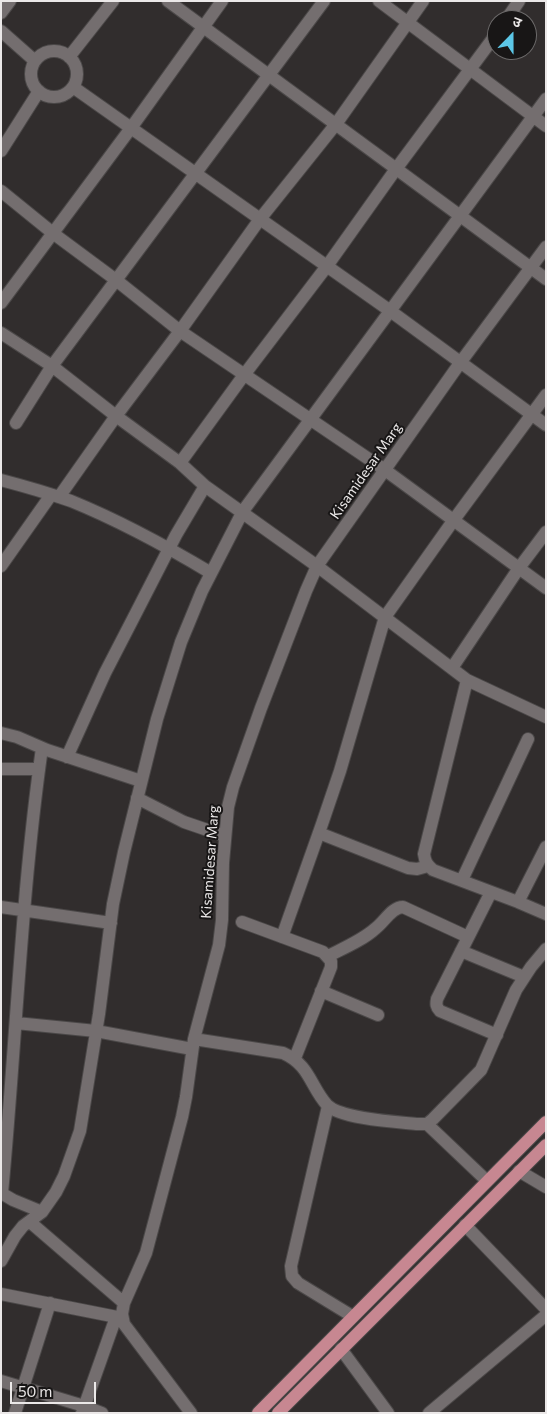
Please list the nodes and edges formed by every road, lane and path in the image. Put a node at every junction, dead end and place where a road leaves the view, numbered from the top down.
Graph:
1 (10, 1) edge
2 (113, 1) edge
3 (168, 1) edge
4 (222, 1) edge
5 (324, 1) edge
6 (379, 1) edge
7 (423, 1) edge
8 (1, 13) edge
9 (407, 22) junction
10 (203, 27) junction
11 (1, 31) edge
12 (487, 47) edge
13 (69, 57) junction
14 (36, 61) junction
15 (470, 70) junction
16 (270, 76) junction
17 (73, 87) junction
18 (39, 91) junction
19 (546, 99) edge
20 (533, 116) junction
21 (336, 124) junction
22 (546, 126) edge
23 (131, 128) junction
24 (1, 151) edge
25 (396, 168) junction
26 (196, 174) junction
27 (1, 191) edge
28 (460, 216) junction
29 (260, 219) junction
30 (54, 234) junction
31 (546, 246) edge
32 (327, 266) junction
33 (530, 268) junction
34 (546, 279) edge
35 (116, 280) junction
36 (1, 303) edge
37 (389, 310) junction
38 (180, 331) junction
39 (1, 333) edge
40 (460, 363) junction
41 (52, 366) junction
42 (244, 375) junction
43 (546, 395) edge
44 (531, 415) junction
45 (116, 416) junction
46 (311, 419) junction
47 (16, 423) dead end
48 (546, 425) edge
49 (180, 463) junction
50 (385, 470) junction
51 (1, 480) edge
52 (205, 486) junction
53 (55, 496) junction
54 (243, 512) junction
55 (453, 521) junction
56 (546, 532) edge
57 (169, 548) junction
58 (1, 566) edge
59 (317, 566) junction
60 (519, 568) junction
61 (211, 573) junction
62 (546, 588) edge
63 (385, 617) junction
64 (452, 668) junction
65 (467, 680) junction
66 (546, 717) edge
67 (1, 733) edge
68 (528, 740) dead end
69 (42, 748) junction
70 (67, 756) junction
71 (1, 769) edge
72 (39, 769) junction
73 (141, 781) junction
74 (137, 798) junction
75 (319, 833) junction
76 (224, 836) junction
77 (546, 847) edge
78 (428, 866) junction
79 (462, 880) junction
80 (491, 892) junction
81 (518, 902) junction
82 (1, 907) edge
83 (25, 910) junction
84 (546, 914) edge
85 (242, 922) dead end
86 (111, 923) junction
87 (282, 937) junction
88 (468, 937) junction
89 (546, 949) edge
90 (461, 951) junction
91 (328, 956) junction
92 (524, 977) junction
93 (321, 991) junction
94 (378, 1015) dead end
95 (16, 1023) junction
96 (96, 1031) junction
97 (497, 1036) junction
98 (193, 1044) junction
99 (295, 1058) junction
100 (328, 1106) junction
101 (546, 1122) edge
102 (427, 1124) junction
103 (546, 1145) edge
104 (519, 1172) junction
105 (487, 1181) junction
106 (546, 1188) edge
107 (2, 1193) edge
108 (42, 1212) junction
109 (30, 1222) junction
110 (465, 1225) junction
111 (1, 1261) edge
112 (1, 1294) edge
113 (124, 1302) junction
114 (50, 1303) junction
115 (546, 1309) edge
116 (546, 1315) edge
117 (352, 1316) junction
118 (119, 1318) junction
119 (341, 1349) junction
120 (1, 1381) edge
121 (23, 1387) junction
122 (83, 1409) edge
123 (14, 1413) edge
124 (102, 1413) edge
125 (191, 1413) edge
126 (258, 1413) edge
127 (278, 1413) edge
128 (388, 1413) edge
129 (429, 1413) edge

1 - 8 street
2 - 13 street
3 - 10 street
4 - 10 street
5 - 16 street
6 - 9 street
7 - 9 street
9 - 15 street
9 - 21 street
10 - 16 street
10 - 23 street
11 - 14 street
12 - 15 street
13 - 14 street
13 - 17 street
14 - 18 street
15 - 20 street
15 - 25 street
16 - 21 street
16 - 26 street
17 - 18 street
17 - 23 street
18 - 24 street
19 - 20 street
20 - 22 street
20 - 28 street
21 - 25 street
21 - 29 street
23 - 26 street
23 - 30 street
25 - 28 street
25 - 32 street
26 - 29 street
26 - 35 street
27 - 30 street
28 - 33 street
28 - 37 street
29 - 32 street
29 - 38 street
30 - 35 street
30 - 36 street
31 - 33 street, Kisamidesar Marg
32 - 37 street
32 - 42 street
33 - 34 street
33 - 40 street, Kisamidesar Marg
35 - 38 street
35 - 41 street
37 - 40 street
37 - 46 street
38 - 42 street
38 - 45 street
39 - 41 street
40 - 44 street
40 - 50 street, Kisamidesar Marg
41 - 45 street
41 - 47 street
42 - 46 street
42 - 49 street
43 - 44 street
44 - 48 street
44 - 55 street
45 - 49 street
45 - 53 street
46 - 50 street
46 - 54 street
49 - 52 street
50 - 55 street
50 - 59 street, Kisamidesar Marg
51 - 53 street
52 - 54 street
52 - 57 street
53 - 57 street
53 - 58 street
54 - 59 street
54 - 61 street
55 - 60 street
55 - 63 street
56 - 60 street
57 - 61 street
57 - 70 street
59 - 63 street
59 - 76 street, Kisamidesar Marg
60 - 62 street
60 - 64 street
61 - 73 street
63 - 64 street
63 - 75 street
64 - 65 street
65 - 66 street
65 - 78 street
67 - 69 street
68 - 79 street
69 - 70 street
69 - 72 street
70 - 73 street
71 - 72 street
72 - 83 street
73 - 74 street
74 - 76 street
74 - 86 street
75 - 78 street
75 - 87 street
76 - 98 street, Kisamidesar Marg
77 - 81 street
78 - 79 street
79 - 80 street
80 - 81 street
80 - 88 street
81 - 84 street
82 - 83 street
83 - 86 street
83 - 95 street
85 - 87 street
86 - 96 street
87 - 91 street
88 - 90 street
88 - 91 street
89 - 92 street
90 - 92 street
90 - 97 street
91 - 93 street
92 - 97 street
93 - 94 street
93 - 99 street
95 - 96 street
95 - 107 street
96 - 98 street
96 - 108 street
97 - 102 street
98 - 99 street
98 - 113 street, Kisamidesar Marg
99 - 100 street
100 - 102 street
100 - 117 street
101 - 105 main road
102 - 105 street
103 - 104 main road
104 - 106 street
104 - 110 main road
105 - 117 main road
107 - 108 street
108 - 109 street
109 - 111 street
109 - 113 street
110 - 115 street
110 - 119 main road
112 - 114 street
113 - 118 street, Kisamidesar Marg
114 - 118 street
114 - 121 street
116 - 129 street
117 - 126 main road
118 - 122 street, Kisamidesar Marg
118 - 125 street
119 - 127 main road
119 - 128 street
120 - 121 street
121 - 122 street
121 - 123 street
122 - 124 street

